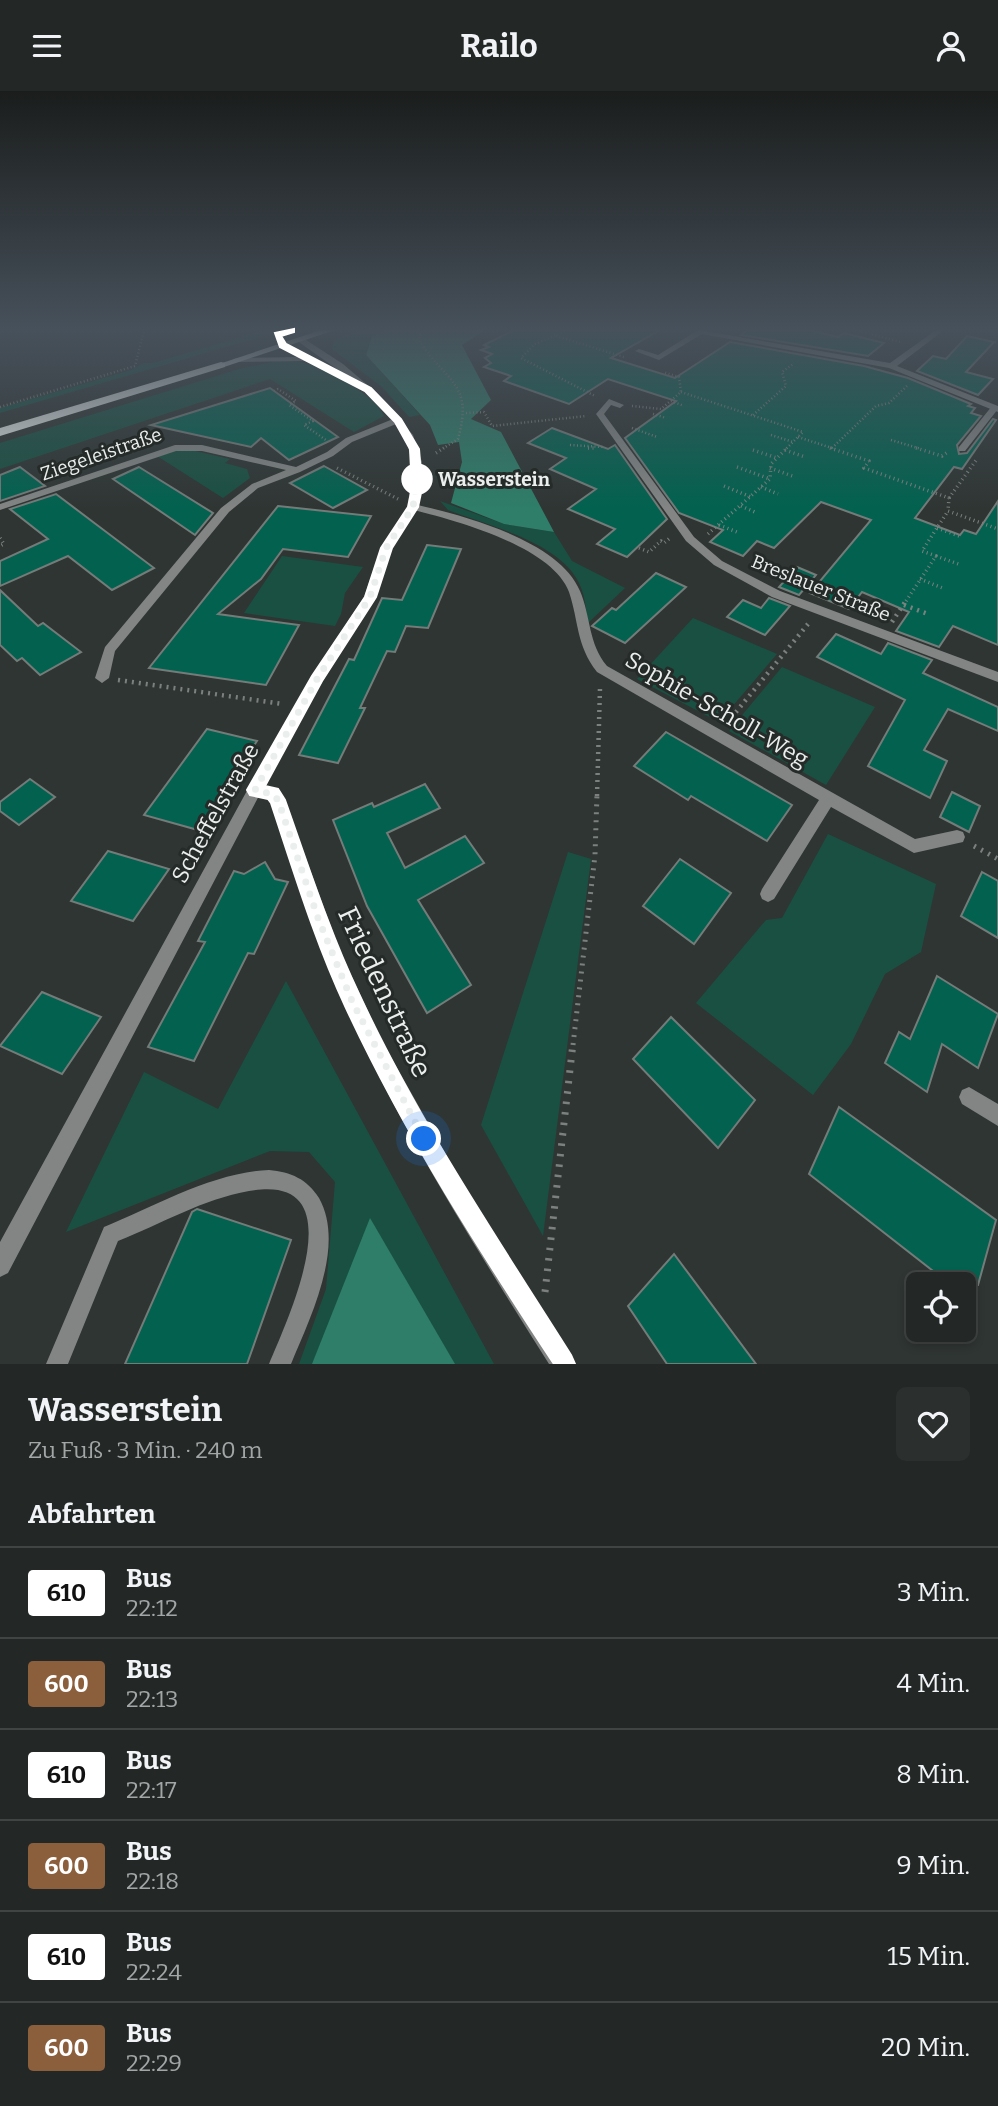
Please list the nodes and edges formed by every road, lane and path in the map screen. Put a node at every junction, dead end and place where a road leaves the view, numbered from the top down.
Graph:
1 (58, 389) edge
2 (100, 389) edge
3 (127, 389) edge
4 (277, 389) edge
5 (278, 389) edge
6 (459, 389) edge
7 (586, 389) edge
8 (782, 389) edge
9 (903, 389) edge
10 (949, 389) edge
11 (368, 390) edge
12 (274, 391) dead end
13 (681, 392) joint
14 (78, 395) dead end
15 (670, 401) junction
16 (614, 403) junction
17 (684, 406) dead end
18 (0, 407) edge
19 (997, 409) edge
20 (466, 413) junction
21 (600, 414) junction
22 (653, 414) dead end
23 (753, 416) junction
24 (666, 418) dead end
25 (398, 420) junction
26 (632, 428) dead end
27 (0, 432) edge
28 (771, 435) dead end
29 (657, 437) dead end
30 (797, 437) junction
31 (891, 440) dead end
32 (793, 442) junction
33 (621, 444) junction
34 (570, 445) dead end
35 (832, 448) junction
36 (338, 449) junction
37 (962, 449) junction
38 (753, 450) dead end
39 (785, 450) junction
40 (436, 453) dead end
41 (805, 457) dead end
42 (777, 458) junction
43 (321, 459) junction
44 (737, 467) dead end
45 (770, 468) junction
46 (297, 470) junction
47 (795, 477) dead end
48 (770, 479) junction
49 (723, 486) dead end
50 (761, 488) junction
51 (778, 494) dead end
52 (751, 497) junction
53 (949, 498) junction
54 (408, 504) junction
55 (741, 506) junction
56 (0, 507) edge
57 (948, 511) junction
58 (757, 513) dead end
59 (719, 525) junction
60 (682, 528) junction
61 (937, 528) junction
62 (998, 529) edge
63 (737, 532) dead end
64 (959, 536) dead end
65 (0, 538) edge
66 (690, 539) junction
67 (0, 546) edge
68 (639, 548) dead end
69 (936, 556) junction
70 (961, 565) dead end
71 (920, 579) junction
72 (945, 589) dead end
73 (904, 605) junction
74 (819, 610) junction
75 (928, 614) dead end
76 (884, 634) junction
77 (601, 669) junction
78 (998, 677) edge
79 (102, 678) joint
80 (301, 707) junction
81 (718, 734) junction
82 (255, 790) junction
83 (828, 799) junction
84 (957, 837) joint
85 (998, 859) edge
86 (768, 894) dead end
87 (969, 1097) dead end
88 (998, 1116) edge
89 (0, 1265) edge
90 (541, 1329) junction
91 (57, 1364) edge
92 (280, 1364) edge
93 (563, 1364) edge

1 - 18 path
2 - 14 highway
3 - 27 highway
4 - 12 path
5 - 36 path
6 - 20 path
7 - 16 path
8 - 23 path
9 - 35 path
10 - 19 street
11 - 25 street, Scheffelstraße
13 - 15 path
13 - 23 path
15 - 16 path
15 - 17 path
16 - 21 street
19 - 37 lane
20 - 21 path
20 - 40 path
21 - 33 street, Breslauer Straße
22 - 24 path
23 - 30 path
25 - 36 street
25 - 54 street, Scheffelstraße
26 - 29 path
28 - 32 path
30 - 32 path
30 - 35 path
31 - 37 path
32 - 39 path
33 - 34 path
33 - 60 street, Breslauer Straße
35 - 53 path
36 - 43 street
37 - 53 path
38 - 42 path
39 - 41 path
39 - 42 path
42 - 45 path
43 - 46 street
43 - 54 path
44 - 48 path
45 - 47 path
45 - 48 path
46 - 56 street, Ziegeleistraße
46 - 79 street
48 - 50 path
49 - 52 path
50 - 51 path
50 - 52 path
52 - 55 path
53 - 57 path
54 - 77 street, Sophie-Scholl-Weg
54 - 80 street, Scheffelstraße
55 - 58 path
55 - 59 path
57 - 61 path
57 - 62 path
59 - 63 path
59 - 66 path
60 - 66 street, Breslauer Straße
60 - 68 path
61 - 64 path
61 - 69 path
65 - 67 path
66 - 74 street, Breslauer Straße
69 - 70 path
69 - 71 path
71 - 72 path
71 - 73 path
73 - 75 path
73 - 76 path
74 - 76 street, Breslauer Straße
74 - 81 path
76 - 78 street, Breslauer Straße
77 - 81 street, Sophie-Scholl-Weg
77 - 90 path
79 - 80 path
80 - 82 street, Scheffelstraße
81 - 83 street, Sophie-Scholl-Weg
82 - 89 street, Scheffelstraße
82 - 90 street, Friedenstraße
83 - 84 street, Sophie-Scholl-Weg
83 - 86 street
84 - 85 path
87 - 88 street
90 - 93 street, Friedenstraße
91 - 92 lane

